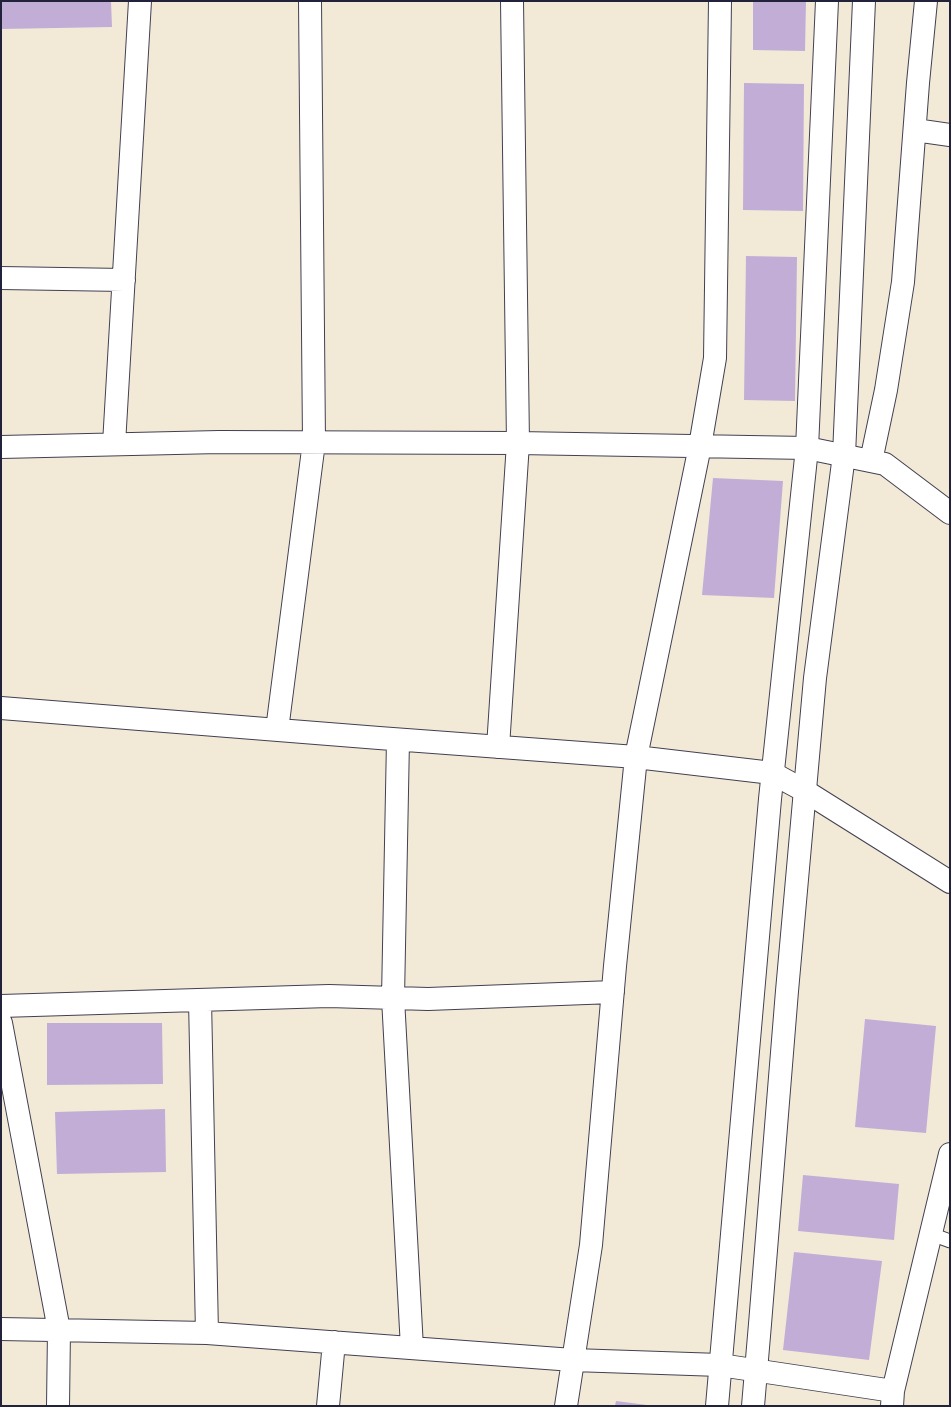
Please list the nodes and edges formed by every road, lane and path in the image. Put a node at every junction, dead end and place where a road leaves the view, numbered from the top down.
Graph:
1 (140, 1) edge
2 (310, 1) edge
3 (512, 1) edge
4 (720, 1) edge
5 (827, 1) edge
6 (864, 1) edge
7 (926, 1) edge
8 (915, 130) junction
9 (950, 135) edge
10 (1, 278) edge
11 (124, 280) junction
12 (314, 442) junction
13 (518, 443) junction
14 (114, 444) junction
15 (700, 446) junction
16 (1, 447) edge
17 (806, 448) junction
18 (844, 455) junction
19 (871, 461) junction
20 (950, 513) edge
21 (1, 708) edge
22 (277, 730) junction
23 (398, 740) junction
24 (498, 747) junction
25 (636, 757) junction
26 (772, 773) junction
27 (805, 791) junction
28 (950, 882) edge
29 (613, 992) junction
30 (393, 998) junction
31 (200, 1000) junction
32 (1, 1006) edge
33 (1, 1023) edge
34 (950, 1154) edge
35 (940, 1238) edge
36 (1, 1329) edge
37 (59, 1330) junction
38 (207, 1333) junction
39 (334, 1342) junction
40 (412, 1348) junction
41 (573, 1360) junction
42 (720, 1365) junction
43 (756, 1371) junction
44 (892, 1399) edge
45 (58, 1406) edge
46 (328, 1406) edge
47 (566, 1406) edge
48 (717, 1406) edge
49 (753, 1406) edge

1 - 11 street
2 - 12 street
3 - 13 street
4 - 15 street
5 - 17 street
6 - 18 street
7 - 8 street
8 - 9 street
8 - 19 street
10 - 11 street
11 - 14 street
12 - 13 street
12 - 14 street
12 - 22 street
13 - 15 street
13 - 24 street
14 - 16 street
15 - 17 street
15 - 25 street
17 - 18 street
17 - 26 street
18 - 19 street
18 - 27 street
19 - 20 street
21 - 22 street
22 - 23 street
23 - 24 street
23 - 30 street
24 - 25 street
25 - 26 street
25 - 29 street
26 - 27 street
26 - 42 street
27 - 28 street
27 - 43 street
29 - 30 street
29 - 41 street
30 - 31 street
30 - 40 street
31 - 32 street
31 - 38 street
33 - 37 street
34 - 35 street
35 - 44 street
36 - 37 street
37 - 38 street
37 - 45 street
38 - 39 street
39 - 40 street
39 - 46 street
40 - 41 street
41 - 42 street
41 - 47 street
42 - 43 street
42 - 48 street
43 - 44 street
43 - 49 street

